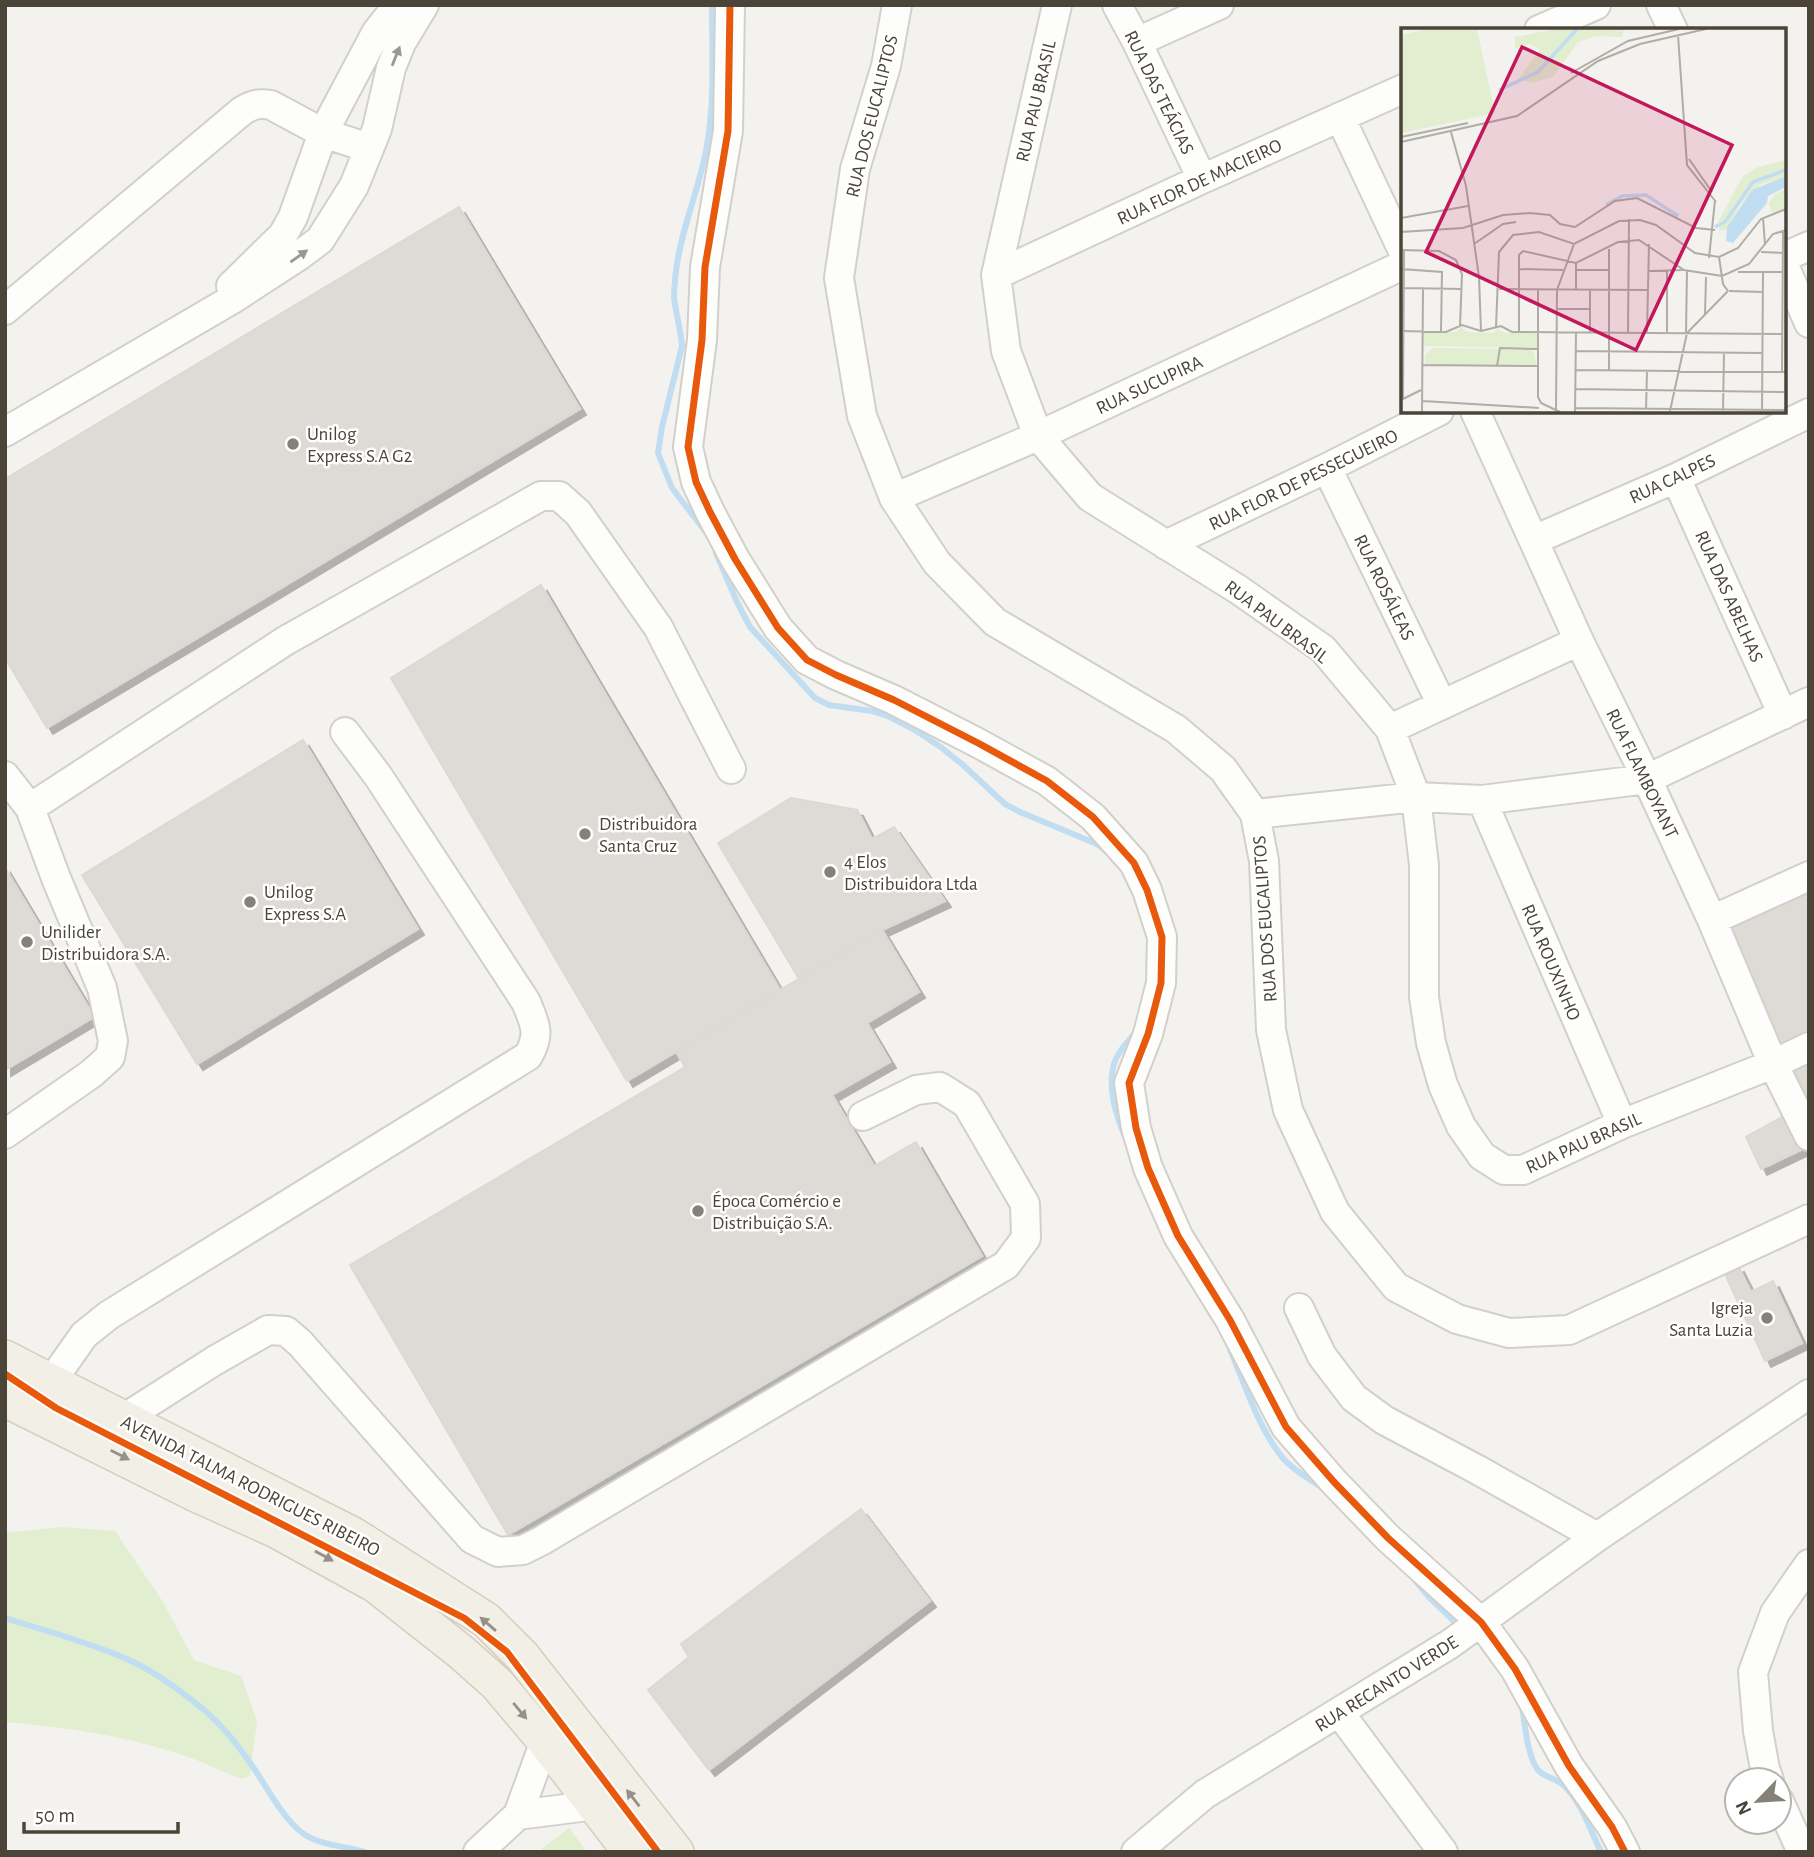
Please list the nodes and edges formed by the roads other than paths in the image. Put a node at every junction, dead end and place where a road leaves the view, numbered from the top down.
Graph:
1 (398, 5) edge
2 (424, 5) edge
3 (730, 5) edge
4 (897, 5) edge
5 (1057, 5) edge
6 (1117, 5) edge
7 (1219, 5) edge
8 (1596, 5) edge
9 (1661, 5) edge
10 (1544, 28) edge
11 (1672, 28) edge
12 (1137, 42) junction
13 (1401, 90) edge
14 (1340, 117) junction
15 (323, 134) junction
16 (369, 148) junction
17 (1202, 179) junction
18 (305, 183) junction
19 (347, 200) junction
20 (1809, 246) edge
21 (1401, 247) edge
22 (1786, 256) edge
23 (1401, 266) edge
24 (1786, 270) edge
25 (996, 275) junction
26 (5, 310) edge
27 (200, 317) junction
28 (1809, 323) edge
29 (1435, 413) edge
30 (1476, 413) edge
31 (1809, 413) edge
32 (5, 432) edge
33 (1038, 436) junction
34 (1327, 468) junction
35 (1676, 478) junction
36 (894, 498) junction
37 (1534, 540) junction
38 (1166, 545) junction
39 (1579, 641) junction
40 (1809, 702) edge
41 (1442, 705) junction
42 (1783, 715) junction
43 (1390, 729) junction
44 (345, 732) dead end
45 (731, 769) dead end
46 (5, 776) edge
47 (1647, 779) junction
48 (1416, 797) junction
49 (1482, 800) junction
50 (30, 808) junction
51 (1255, 814) junction
52 (1809, 876) edge
53 (1712, 920) junction
54 (1809, 1046) edge
55 (1773, 1064) junction
56 (863, 1116) dead end
57 (1622, 1124) junction
58 (5, 1134) edge
59 (1809, 1136) edge
60 (1809, 1219) edge
61 (1299, 1308) dead end
62 (5, 1357) edge
63 (51, 1382) junction
64 (1809, 1394) edge
65 (5, 1399) edge
66 (123, 1419) junction
67 (1597, 1537) junction
68 (1809, 1564) edge
69 (1477, 1625) junction
70 (1339, 1712) junction
71 (545, 1741) junction
72 (1765, 1766) edge
73 (596, 1805) junction
74 (518, 1815) junction
75 (1793, 1832) edge
76 (478, 1852) edge
77 (631, 1852) edge
78 (676, 1852) edge
79 (1136, 1852) edge
80 (1443, 1852) edge
81 (1625, 1852) edge
82 (1802, 1852) edge

1 - 15 street
16 -> 2 street
3 - 69 street
4 - 36 street, RUA DOS EUCALIPTOS
5 - 25 street, RUA PAU BRASIL
6 - 12 street, RUA DAS TEÁCIAS
7 - 12 street
8 - 10 street
9 - 11 street
12 - 17 street, RUA DAS TEÁCIAS
13 - 14 street, RUA FLOR DE MACIEIRO
14 - 17 street, RUA FLOR DE MACIEIRO
14 - 21 street
15 - 16 street
15 - 18 street
15 - 26 street
16 - 19 street
17 - 25 street, RUA FLOR DE MACIEIRO
18 - 19 street
18 - 27 street
27 -> 19 street
20 - 22 street
23 - 33 street, RUA SUCUPIRA
24 - 28 street
25 - 33 street, RUA PAU BRASIL
27 - 32 street
29 - 34 street, RUA FLOR DE PESSEGUEIRO
30 - 37 street, RUA FLAMBOYANT
31 - 35 street, RUA CALPES
33 - 36 street, RUA SUCUPIRA
33 - 38 street, RUA PAU BRASIL
34 - 38 street, RUA FLOR DE PESSEGUEIRO
34 - 41 street, RUA ROSÁLEAS
35 - 37 street, RUA CALPES
35 - 42 street, RUA DAS ABELHAS
36 - 51 street, RUA DOS EUCALIPTOS
37 - 39 street, RUA FLAMBOYANT
38 - 43 street, RUA PAU BRASIL
39 - 41 street
39 - 47 street, RUA FLAMBOYANT
40 - 42 street
41 - 43 street
42 - 47 street
43 - 48 street, RUA PAU BRASIL
44 - 63 street
45 - 50 street
46 - 50 street
47 - 49 street
47 - 53 street, RUA FLAMBOYANT
48 - 49 street
48 - 51 street
48 - 57 street, RUA PAU BRASIL
49 - 57 street, RUA ROUXINHO
50 - 58 street
51 - 60 street, RUA DOS EUCALIPTOS
52 - 53 street
53 - 55 street, RUA FLAMBOYANT
54 - 55 street, RUA PAU BRASIL
55 - 57 street, RUA PAU BRASIL
55 - 59 street, RUA FLAMBOYANT
56 - 66 street
61 - 67 street
62 - 63 main road, AVENIDA TALMA RODRIGUES RIBEIRO
63 - 66 main road, AVENIDA TALMA RODRIGUES RIBEIRO
64 - 67 street, RUA RECANTO VERDE
65 -> 71 main road, AVENIDA TALMA RODRIGUES RIBEIRO
78 -> 66 main road, AVENIDA TALMA RODRIGUES RIBEIRO
67 - 69 street, RUA RECANTO VERDE
68 - 72 street
69 - 70 street, RUA RECANTO VERDE
69 - 81 street
70 - 79 street, RUA RECANTO VERDE
70 - 80 street
71 - 73 main road, AVENIDA TALMA RODRIGUES RIBEIRO
71 - 74 street
73 - 74 street
73 - 77 main road, AVENIDA TALMA RODRIGUES RIBEIRO
74 - 76 street
75 - 82 street

